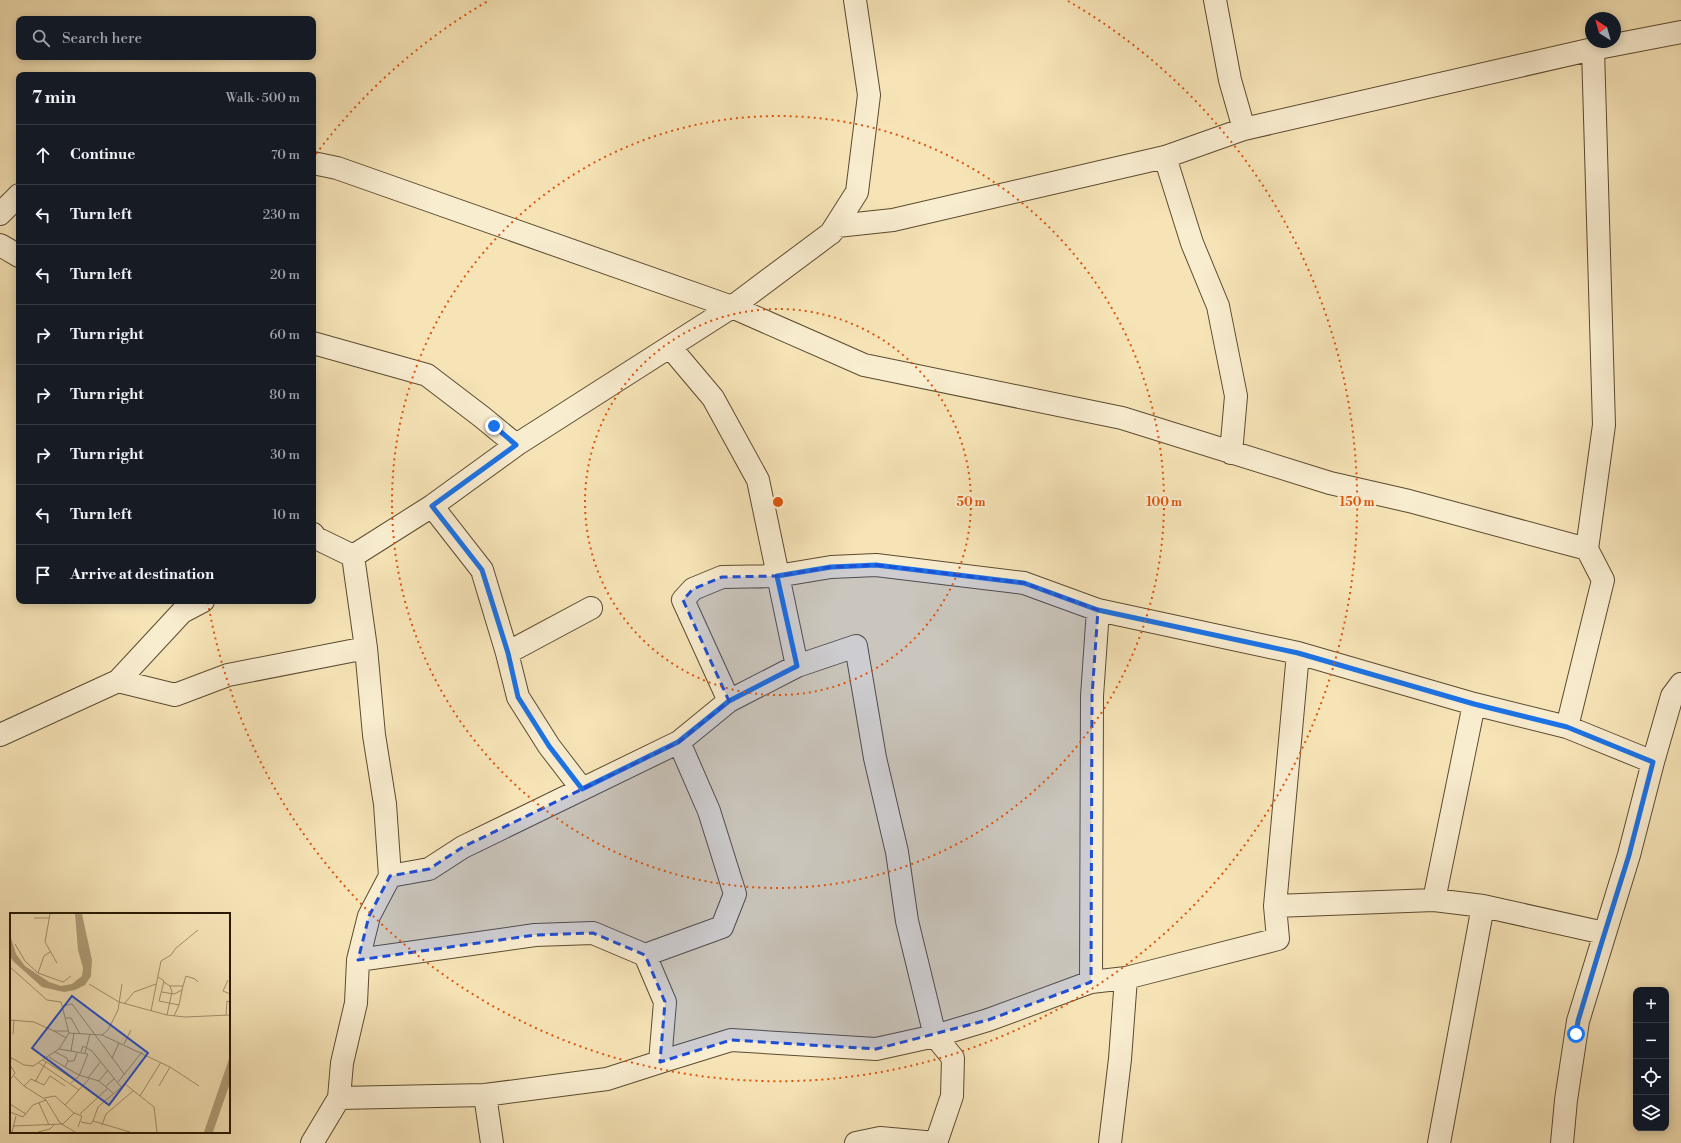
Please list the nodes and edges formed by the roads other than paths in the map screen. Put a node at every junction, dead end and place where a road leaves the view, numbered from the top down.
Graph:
1 (855, 0) edge
2 (1215, 0) edge
3 (1681, 32) edge
4 (1593, 50) junction
5 (1244, 129) junction
6 (1165, 157) junction
7 (316, 164) edge
8 (16, 198) edge
9 (0, 214) edge
10 (831, 233) junction
11 (0, 245) edge
12 (16, 254) edge
13 (732, 307) junction
14 (316, 344) edge
15 (670, 347) junction
16 (516, 445) junction
17 (1231, 453) junction
18 (432, 506) junction
19 (316, 539) edge
20 (1587, 550) junction
21 (353, 556) junction
22 (777, 576) junction
23 (197, 604) edge
24 (591, 608) dead end
25 (1098, 610) junction
26 (366, 648) junction
27 (508, 653) junction
28 (1298, 653) junction
29 (797, 666) junction
30 (118, 682) junction
31 (1681, 684) edge
32 (729, 701) junction
33 (1474, 704) junction
34 (1567, 727) junction
35 (0, 735) edge
36 (678, 742) junction
37 (1653, 762) junction
38 (582, 789) junction
39 (390, 876) junction
40 (1434, 900) junction
41 (1275, 906) junction
42 (1483, 906) junction
43 (1604, 933) junction
44 (645, 955) junction
45 (358, 960) junction
46 (1126, 978) junction
47 (1091, 982) junction
48 (935, 1036) junction
49 (660, 1062) junction
50 (485, 1095) junction
51 (339, 1098) junction
52 (312, 1143) edge
53 (492, 1143) edge
54 (856, 1143) edge
55 (936, 1143) edge
56 (1110, 1143) edge
57 (1439, 1143) edge
58 (1562, 1143) edge

1 - 10 street
2 - 5 street
3 - 4 street
4 - 5 street
4 - 20 street
5 - 6 street
6 - 10 street
6 - 17 street
7 - 13 street
8 - 9 street
10 - 13 street
11 - 12 street
13 - 15 street
13 - 17 street
14 - 16 street
15 - 16 street
15 - 22 street
16 - 18 street
17 - 20 street
18 - 21 street
18 - 27 street
19 - 21 street
20 - 34 street
21 - 26 street
22 - 25 street
22 - 29 street
22 - 32 street
23 - 30 street
24 - 27 street
25 - 28 street
25 - 47 street
26 - 30 street
26 - 39 street
27 - 38 street
28 - 33 street
28 - 41 street
29 - 32 street
29 - 48 street
30 - 35 street
31 - 37 street
32 - 36 street
33 - 34 street
33 - 40 street
34 - 37 street
36 - 38 street
36 - 44 street
37 - 43 street
38 - 39 street
39 - 45 street
40 - 41 street
40 - 42 street
41 - 46 street
42 - 43 street
42 - 57 street
43 - 58 street
44 - 45 street
44 - 49 street
45 - 51 street
46 - 47 street
46 - 56 street
47 - 48 street
48 - 49 street
48 - 55 street
49 - 50 street
50 - 51 street
50 - 53 street
51 - 52 street
54 - 55 street

